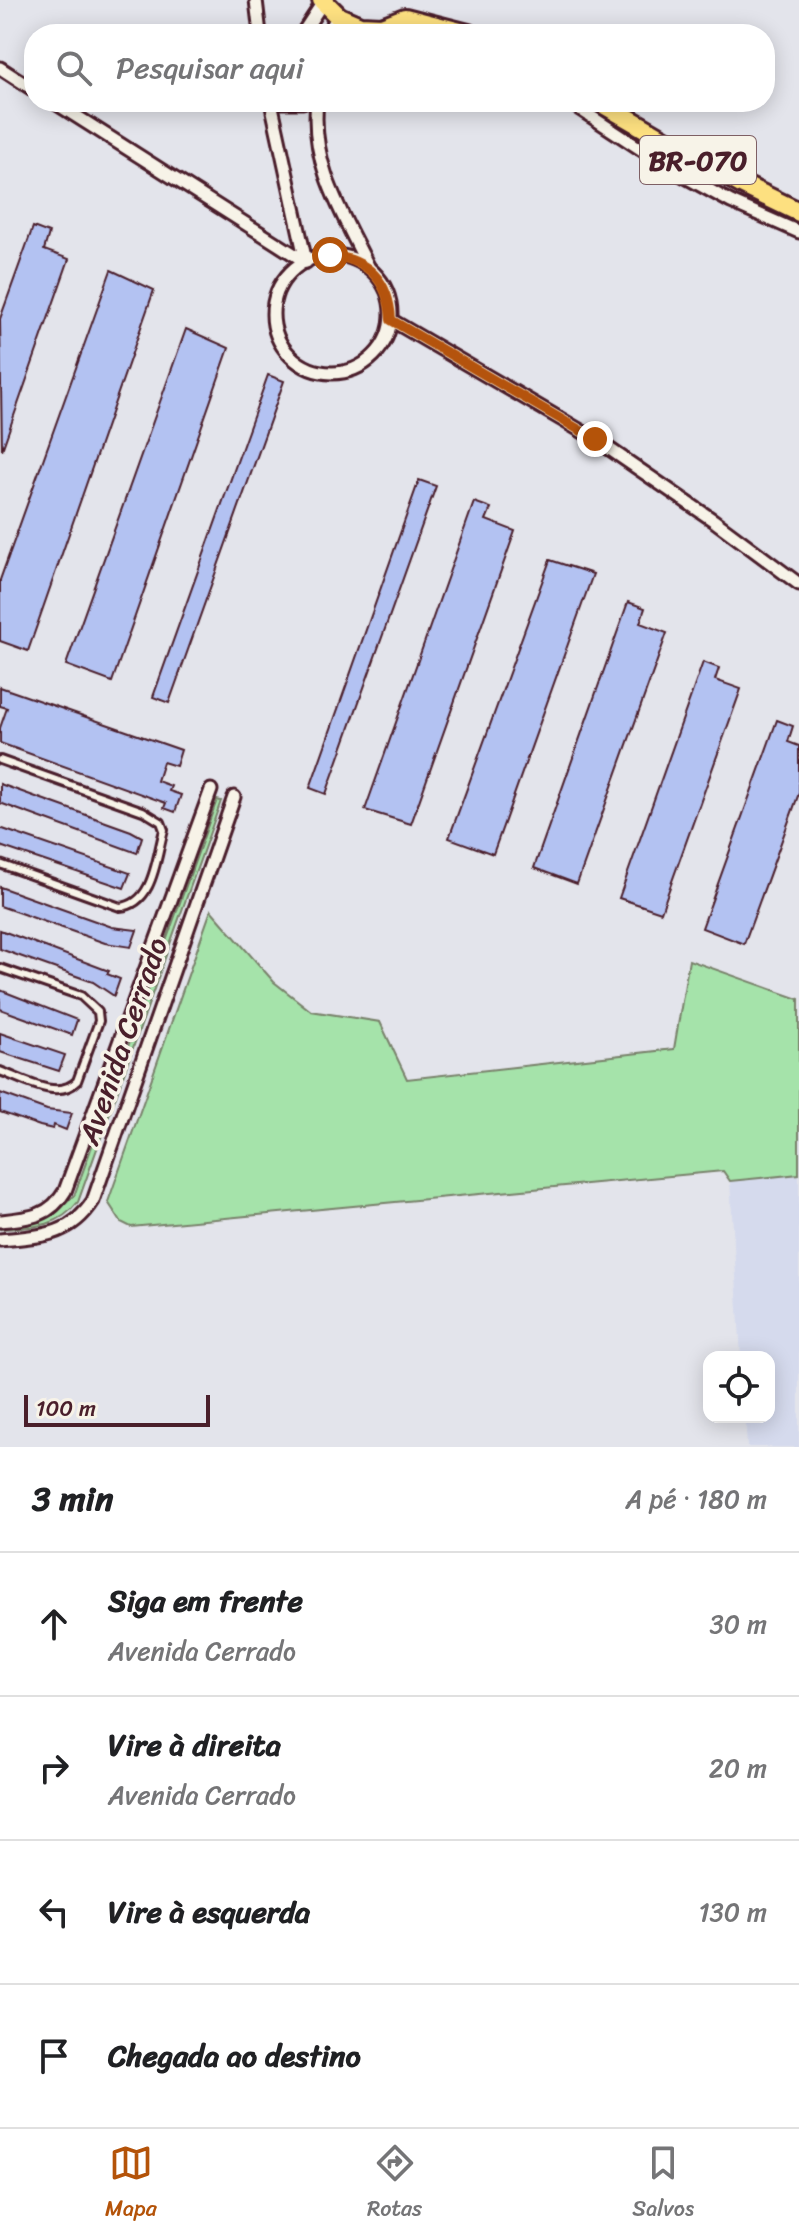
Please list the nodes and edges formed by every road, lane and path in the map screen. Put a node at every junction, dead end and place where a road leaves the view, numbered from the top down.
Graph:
1 (256, 0) edge
2 (323, 1) edge
3 (339, 17) junction
4 (259, 24) edge
5 (308, 24) edge
6 (333, 24) edge
7 (361, 24) edge
8 (382, 24) edge
9 (429, 24) edge
10 (0, 68) edge
11 (24, 84) edge
12 (70, 112) edge
13 (273, 112) edge
14 (317, 112) edge
15 (584, 112) edge
16 (617, 112) edge
17 (799, 212) edge
18 (799, 232) edge
19 (306, 262) junction
20 (368, 267) junction
21 (391, 320) junction
22 (799, 584) edge
23 (0, 760) edge
24 (211, 790) dead end
25 (234, 797) dead end
26 (0, 864) edge
27 (0, 968) edge
28 (0, 1071) edge
29 (0, 1221) edge
30 (0, 1240) edge

1 - 4 street
2 - 3 highway
2 - 5 street
3 - 6 street
3 - 7 highway
8 - 9 highway
10 - 11 street
12 - 19 street
13 - 19 street
14 - 20 street
15 - 18 street
16 - 17 highway, BR-070
19 - 20 street
19 - 21 street
20 - 21 street
21 - 22 street
23 - 26 lane
24 - 29 street, Avenida Cerrado
25 - 30 street, Avenida Cerrado
27 - 28 lane

